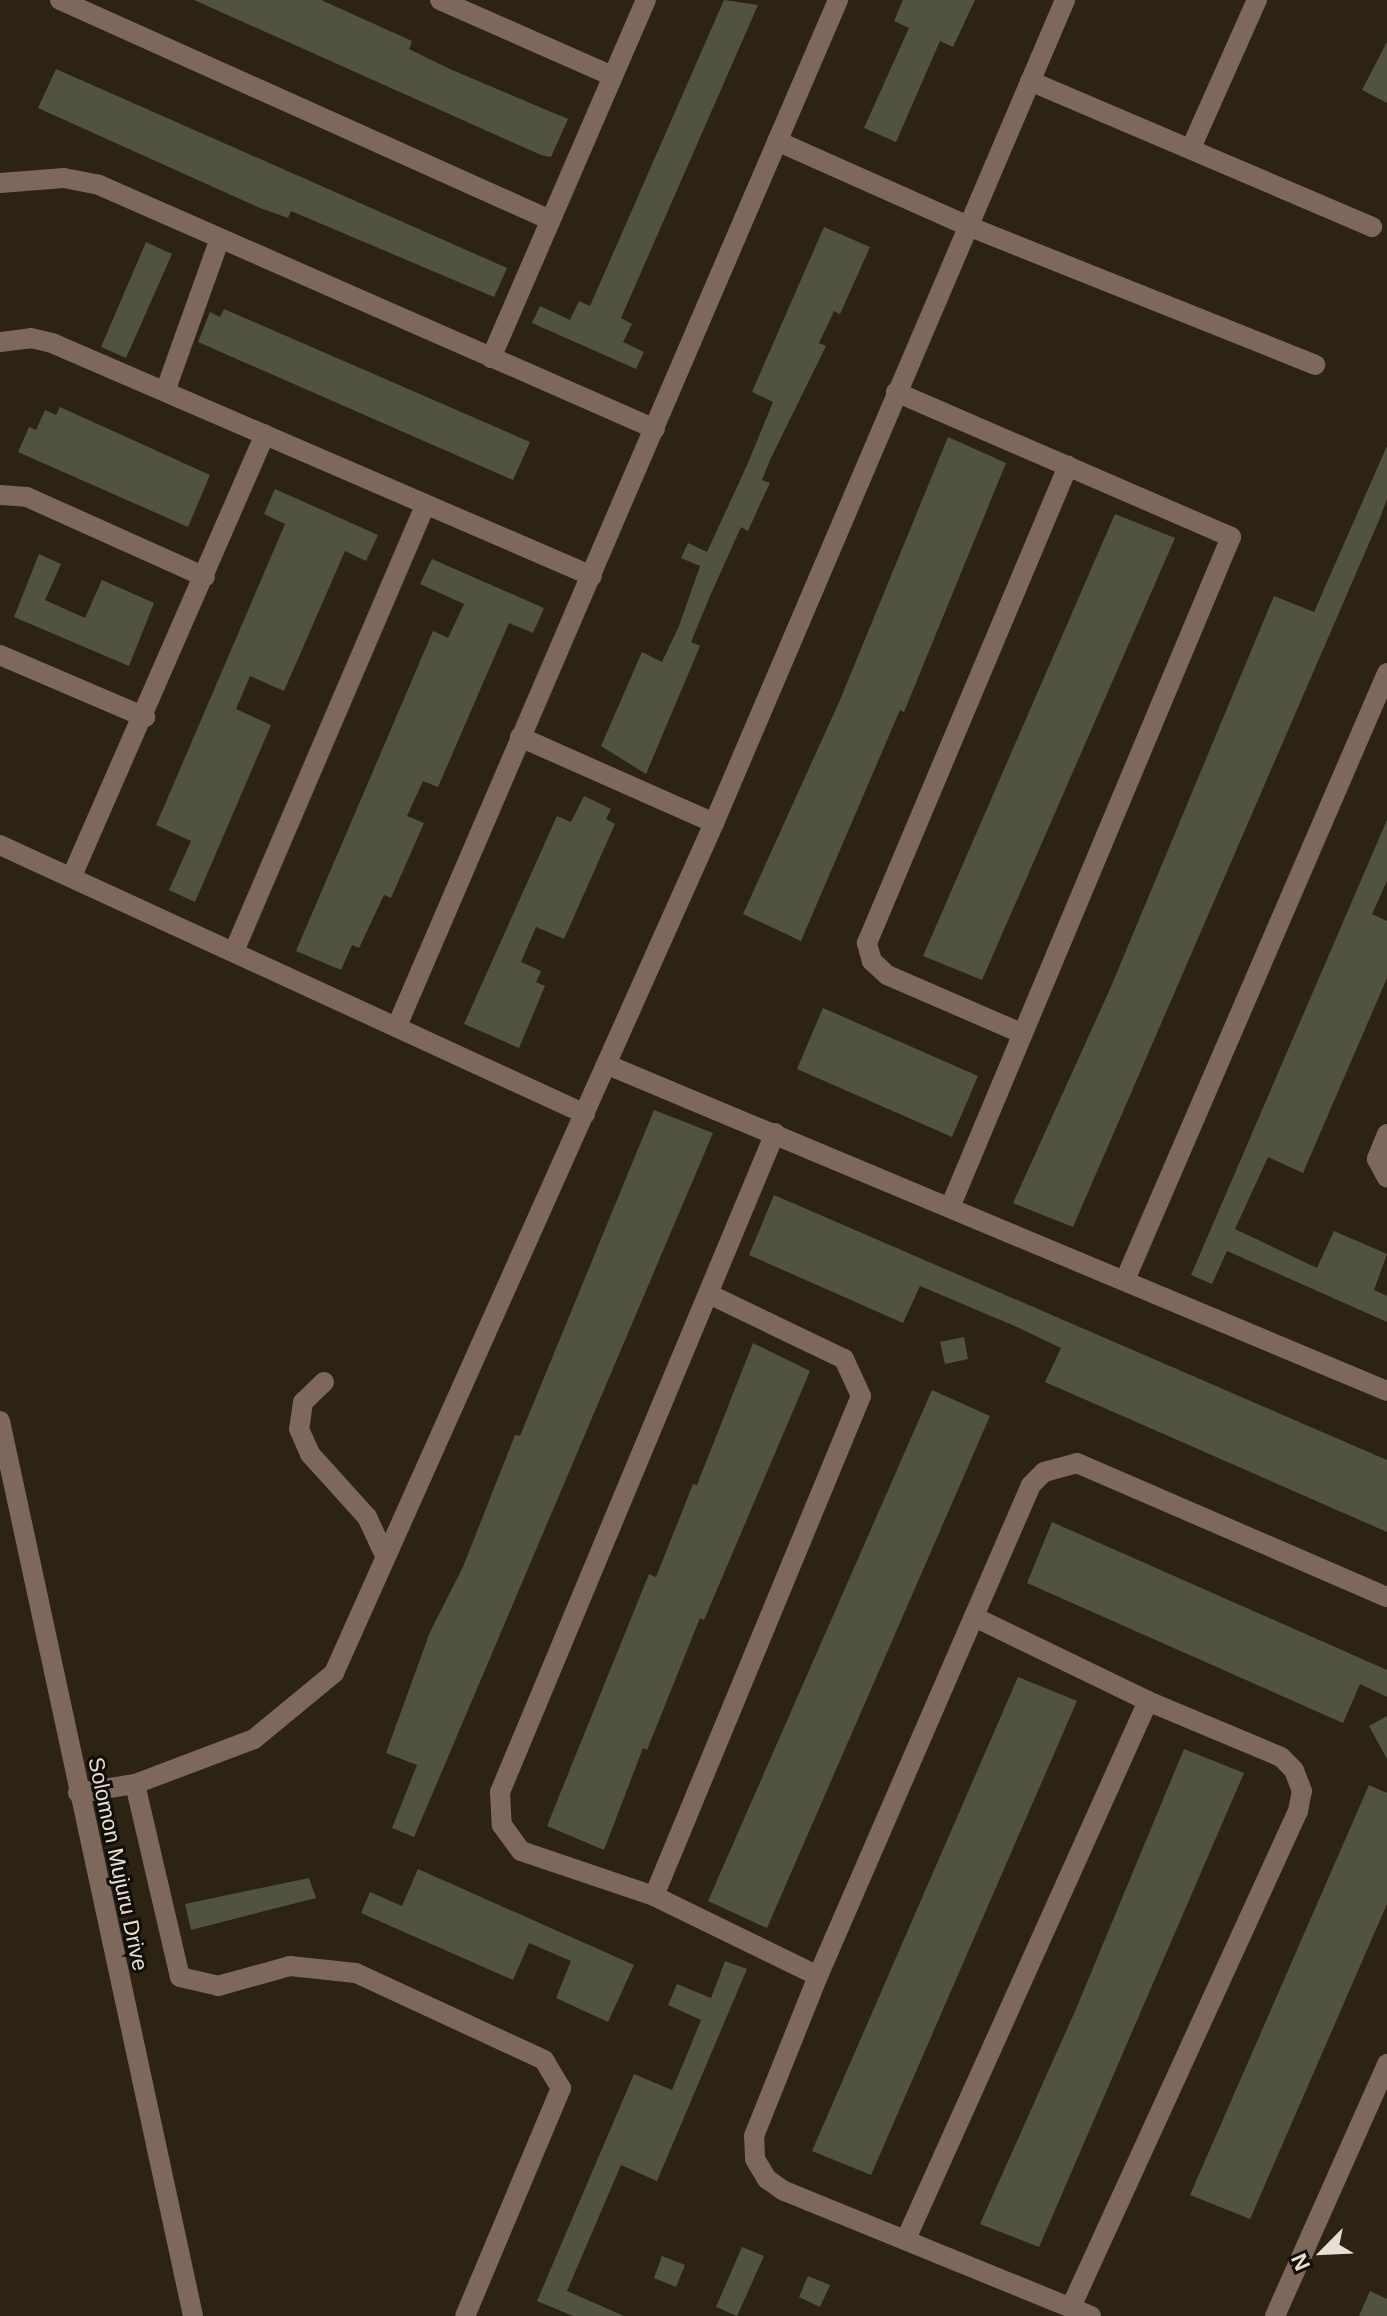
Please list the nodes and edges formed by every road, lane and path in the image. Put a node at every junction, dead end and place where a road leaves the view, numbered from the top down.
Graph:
1 (60, 0) edge
2 (646, 0) edge
3 (838, 0) edge
4 (1065, 0) edge
5 (1257, 0) edge
6 (447, 1) edge
7 (612, 76) junction
8 (1030, 81) junction
9 (777, 141) junction
10 (1191, 148) junction
11 (0, 183) edge
12 (548, 219) junction
13 (968, 226) junction
14 (1372, 227) dead end
15 (219, 241) junction
16 (0, 342) edge
17 (491, 358) junction
18 (1315, 365) dead end
19 (166, 389) junction
20 (896, 392) junction
21 (655, 429) junction
22 (265, 434) junction
23 (1068, 466) junction
24 (0, 495) edge
25 (425, 505) junction
26 (592, 576) junction
27 (205, 577) junction
28 (0, 655) edge
29 (1387, 673) edge
30 (145, 717) junction
31 (520, 737) junction
32 (714, 823) junction
33 (0, 845) edge
34 (72, 876) junction
35 (235, 949) junction
36 (397, 1026) junction
37 (1021, 1033) junction
38 (608, 1065) junction
39 (585, 1114) junction
40 (775, 1133) junction
41 (1387, 1134) edge
42 (1387, 1178) edge
43 (951, 1205) junction
44 (1125, 1280) junction
45 (709, 1294) junction
46 (324, 1382) dead end
47 (1387, 1391) edge
48 (0, 1421) edge
49 (384, 1553) junction
50 (1387, 1597) edge
51 (976, 1618) junction
52 (1148, 1701) junction
53 (135, 1784) junction
54 (78, 1793) junction
55 (654, 1896) junction
56 (818, 1976) junction
57 (1387, 2064) edge
58 (906, 2239) junction
59 (1071, 2307) junction
60 (193, 2316) edge
61 (465, 2316) edge
62 (1091, 2316) edge
63 (1275, 2316) edge

1 - 12 street
2 - 7 street
3 - 9 street
4 - 8 street
5 - 10 street
6 - 7 street
7 - 12 street
8 - 10 street
8 - 13 street
9 - 13 street
9 - 21 street
10 - 14 street
11 - 15 street
12 - 17 street
13 - 18 street
13 - 20 street
15 - 17 street
15 - 19 street
16 - 19 street
17 - 21 street
19 - 22 street
20 - 23 street
20 - 32 street
21 - 26 street
22 - 25 street
22 - 27 street
23 - 37 street
23 - 37 street
24 - 27 street
25 - 26 street
25 - 35 street
26 - 31 street
27 - 30 street
28 - 30 street
29 - 44 street
30 - 34 street
31 - 32 street
31 - 36 street
32 - 38 street
33 - 34 street
34 - 35 street
35 - 36 street
36 - 39 street
37 - 43 street
38 - 39 street
38 - 40 street
39 - 49 street
40 - 43 street
40 - 45 street
41 - 42 street
43 - 44 street
44 - 47 street
45 - 55 street
45 - 55 street
46 - 49 street
48 - 54 street, Solomon Mujuru Drive
49 - 53 street
50 - 51 street
51 - 52 street
51 - 56 street
52 - 58 street
52 - 59 street
53 - 54 street
53 - 61 street
54 - 60 street, Solomon Mujuru Drive
55 - 56 street
56 - 58 street
57 - 63 street
58 - 59 street
59 - 62 street

